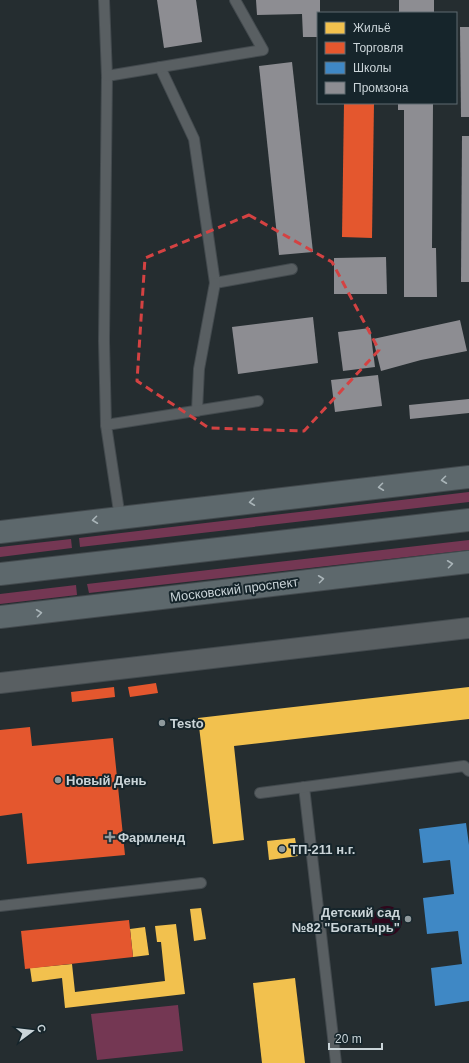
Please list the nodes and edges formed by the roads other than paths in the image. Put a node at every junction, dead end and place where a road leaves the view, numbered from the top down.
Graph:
1 (104, 0) edge
2 (235, 0) edge
3 (160, 67) junction
4 (107, 76) junction
5 (292, 269) dead end
6 (215, 283) junction
7 (258, 401) dead end
8 (197, 411) junction
9 (106, 425) junction
10 (469, 477) edge
11 (120, 518) junction
12 (469, 520) edge
13 (0, 532) edge
14 (469, 562) edge
15 (0, 574) edge
16 (0, 617) edge
17 (469, 628) edge
18 (0, 683) edge
19 (469, 771) edge
20 (304, 787) junction
21 (260, 793) dead end
22 (201, 883) dead end
23 (0, 906) edge
24 (336, 1063) edge

1 - 4 lane
2 - 3 lane
3 - 4 lane
3 - 6 lane
4 - 9 lane
5 - 6 lane
6 - 8 lane
7 - 8 lane
8 - 9 lane
9 - 11 lane
10 -> 11 main road
11 -> 13 main road
12 - 15 main road
16 -> 14 main road, Московский проспект
17 - 18 street
19 - 20 lane
20 - 21 lane
20 - 24 lane
22 - 23 lane

